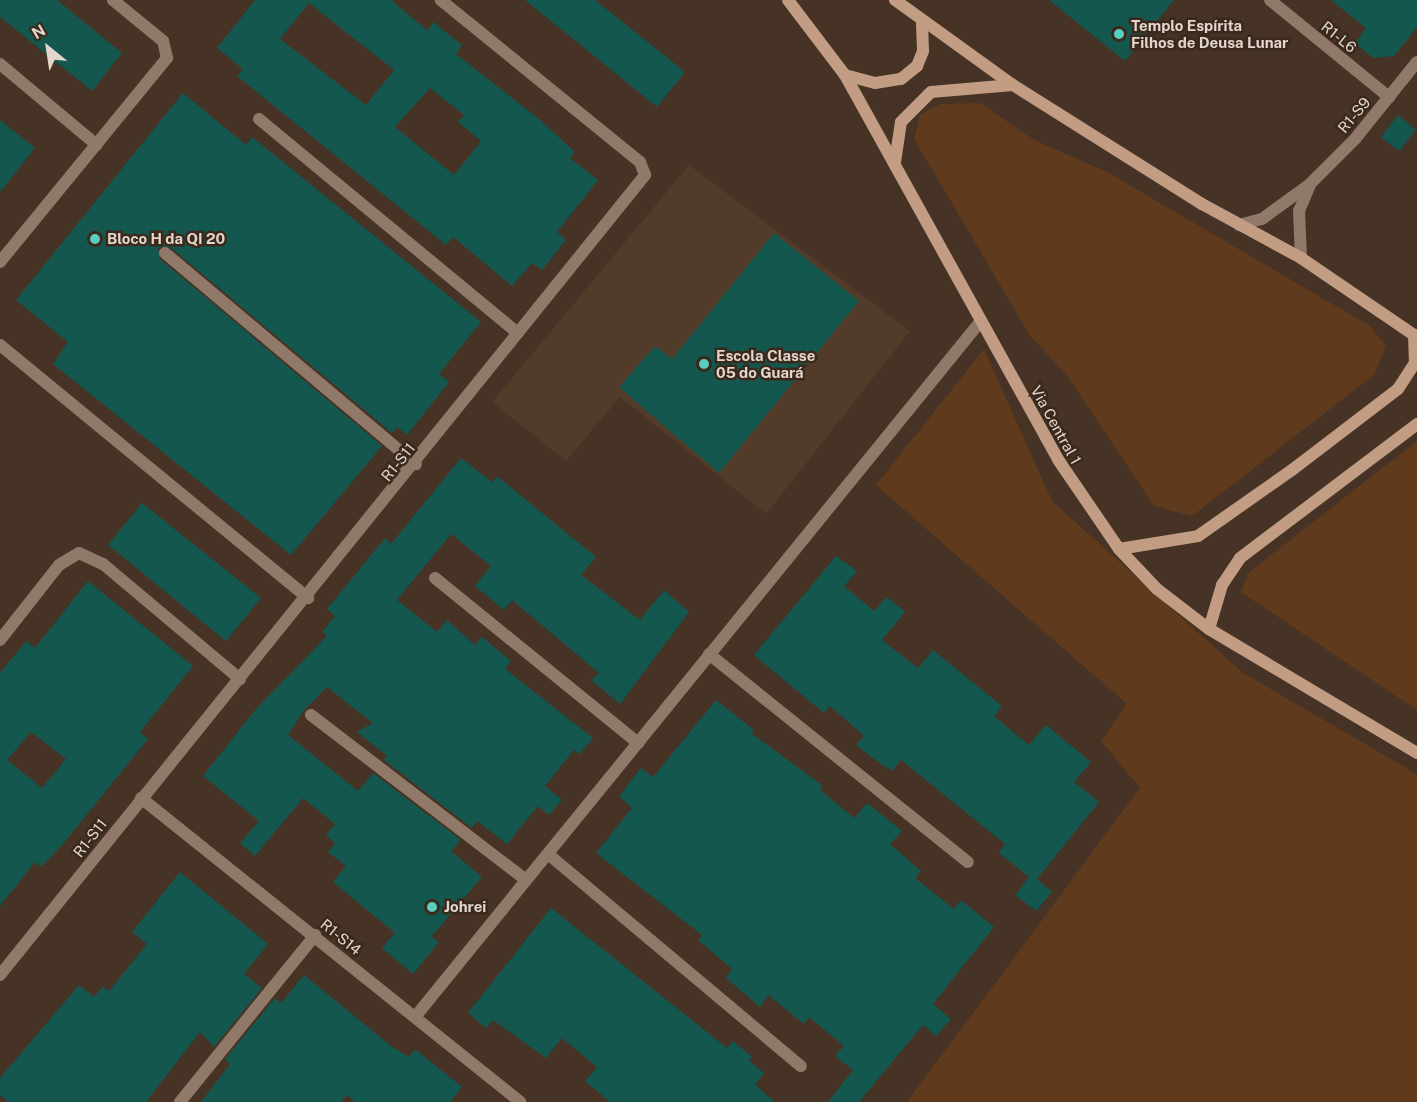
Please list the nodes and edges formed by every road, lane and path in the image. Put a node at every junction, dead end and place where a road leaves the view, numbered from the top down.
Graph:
1 (113, 0) edge
2 (441, 0) edge
3 (788, 0) edge
4 (895, 0) edge
5 (1270, 0) edge
6 (922, 23) junction
7 (1417, 62) edge
8 (0, 64) edge
9 (845, 75) junction
10 (1013, 85) junction
11 (1389, 97) junction
12 (259, 118) dead end
13 (97, 145) junction
14 (895, 162) junction
15 (1310, 184) junction
16 (1239, 225) junction
17 (165, 253) dead end
18 (1301, 258) junction
19 (0, 262) edge
20 (980, 322) junction
21 (518, 333) junction
22 (1416, 336) edge
23 (0, 345) edge
24 (1417, 424) edge
25 (416, 464) junction
26 (1119, 549) junction
27 (435, 578) dead end
28 (308, 598) junction
29 (1209, 628) junction
30 (0, 640) edge
31 (709, 654) junction
32 (240, 679) junction
33 (311, 715) dead end
34 (638, 743) junction
35 (1417, 753) edge
36 (141, 798) junction
37 (548, 854) junction
38 (968, 862) dead end
39 (526, 880) junction
40 (315, 935) junction
41 (0, 975) edge
42 (415, 1017) junction
43 (801, 1066) dead end
44 (180, 1102) edge
45 (518, 1102) edge

1 - 13 street
2 - 21 street, R1-S11
3 - 9 main road, Via Central 1
4 - 6 main road
5 - 11 street, R1-L6
6 - 9 main road
6 - 10 main road
7 - 11 street, R1-S9
8 - 13 street
9 - 14 main road, Via Central 1
10 - 14 main road
10 - 16 main road
11 - 15 street, R1-S9
12 - 21 street
13 - 19 street
14 - 20 main road, Via Central 1
15 - 16 street, R1-S9
15 - 18 street, R1-S9
16 - 18 main road
17 - 25 street
18 - 22 main road
20 - 26 main road, Via Central 1
20 - 31 street
21 - 25 street, R1-S11
22 - 26 main road
23 - 28 street
24 - 29 main road
25 - 28 street, R1-S11
26 - 29 main road, Via Central 1
27 - 34 street
28 - 32 street, R1-S11
29 - 35 main road, Via Central 1
30 - 32 street
31 - 34 street
31 - 38 street
32 - 36 street, R1-S11
33 - 39 street
34 - 37 street
36 - 40 street, R1-S14
36 - 41 street, R1-S11
37 - 39 street
37 - 43 street
39 - 42 street
40 - 42 street, R1-S14
40 - 44 street
42 - 45 street, R1-S14

